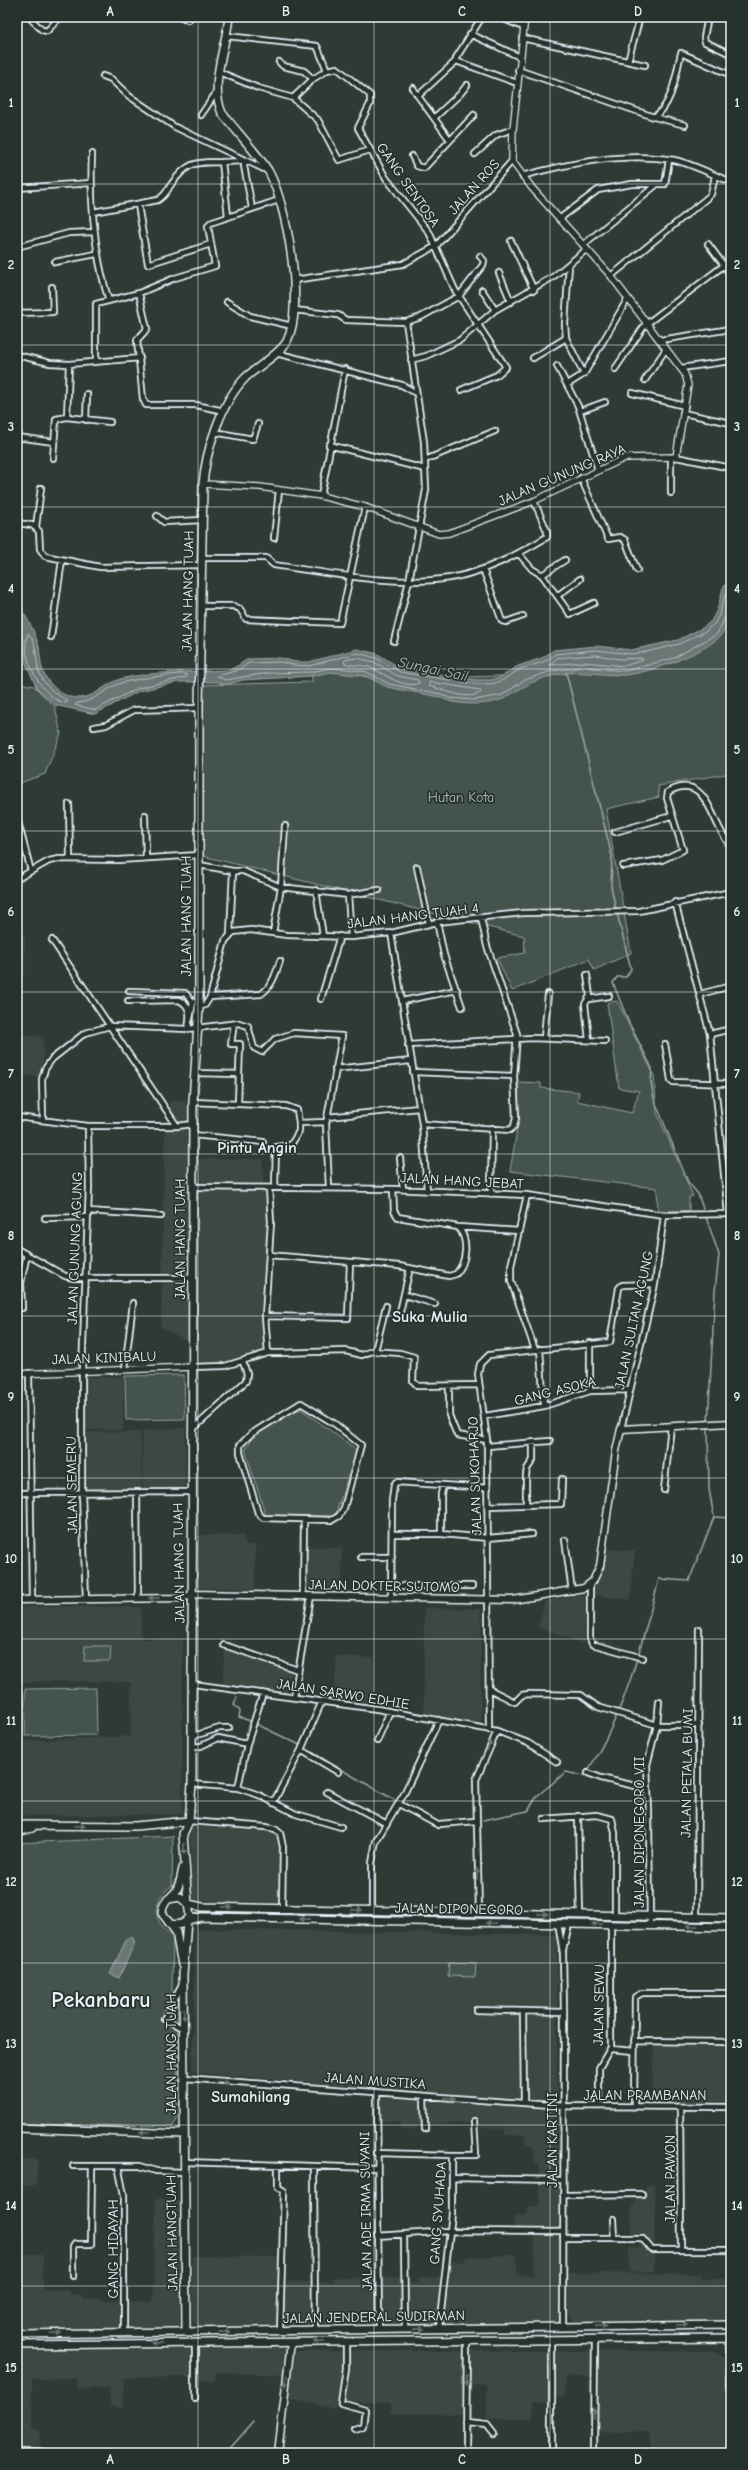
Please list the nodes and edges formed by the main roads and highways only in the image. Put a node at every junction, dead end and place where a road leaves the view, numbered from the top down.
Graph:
1 (229, 17) edge
2 (731, 1423) edge
3 (193, 1594) junction
4 (17, 1600) edge
5 (189, 1820) junction
6 (17, 1824) edge
7 (40, 1826) junction
8 (17, 1832) edge
9 (184, 1864) junction
10 (168, 1899) junction
11 (188, 1904) junction
12 (731, 1918) edge
13 (187, 1920) junction
14 (170, 1924) junction
15 (731, 1927) edge
16 (184, 1979) junction
17 (17, 2128) edge
18 (184, 2134) junction
19 (731, 2325) edge
20 (642, 2326) junction
21 (366, 2330) junction
22 (186, 2332) junction
23 (17, 2334) edge
24 (731, 2338) edge
25 (642, 2339) junction
26 (291, 2342) junction
27 (366, 2342) junction
28 (17, 2345) edge
29 (731, 2355) edge
30 (731, 2387) edge
31 (278, 2453) edge

1 - 3 main road, JALAN HANG TUAH
2 - 3 main road, JALAN DOKTER SUTOMO
3 -> 4 main road, JALAN DOKTER SUTOMO
3 - 5 main road, JALAN HANG TUAH
7 -> 5 main road
5 -> 9 main road, JALAN HANG TUAH
6 - 7 main road
7 - 8 main road
9 - 10 main road, JALAN HANG TUAH
9 - 11 main road, JALAN HANG TUAH
10 - 11 main road
10 - 14 main road
11 -> 12 main road, JALAN DIPONEGORO
11 - 13 main road
13 - 14 main road
15 -> 13 main road, JALAN DIPONEGORO
13 - 16 main road, JALAN HANG TUAH
14 - 16 main road, JALAN HANG TUAH
16 -> 18 main road, JALAN HANG TUAH
18 -> 17 main road
18 - 22 main road, JALAN HANGTUAH
20 -> 19 main road, JALAN JENDERAL SUDIRMAN
21 -> 20 main road, JALAN JENDERAL SUDIRMAN
20 - 25 main road
22 -> 21 main road, JALAN JENDERAL SUDIRMAN
21 - 27 main road
23 -> 22 main road, JALAN JENDERAL SUDIRMAN
24 - 25 main road, JALAN JENDERAL SUDIRMAN
24 - 29 main road
25 - 27 main road, JALAN JENDERAL SUDIRMAN
27 -> 26 main road, JALAN JENDERAL SUDIRMAN
26 -> 28 main road, JALAN JENDERAL SUDIRMAN
26 -> 31 main road
29 - 30 main road

